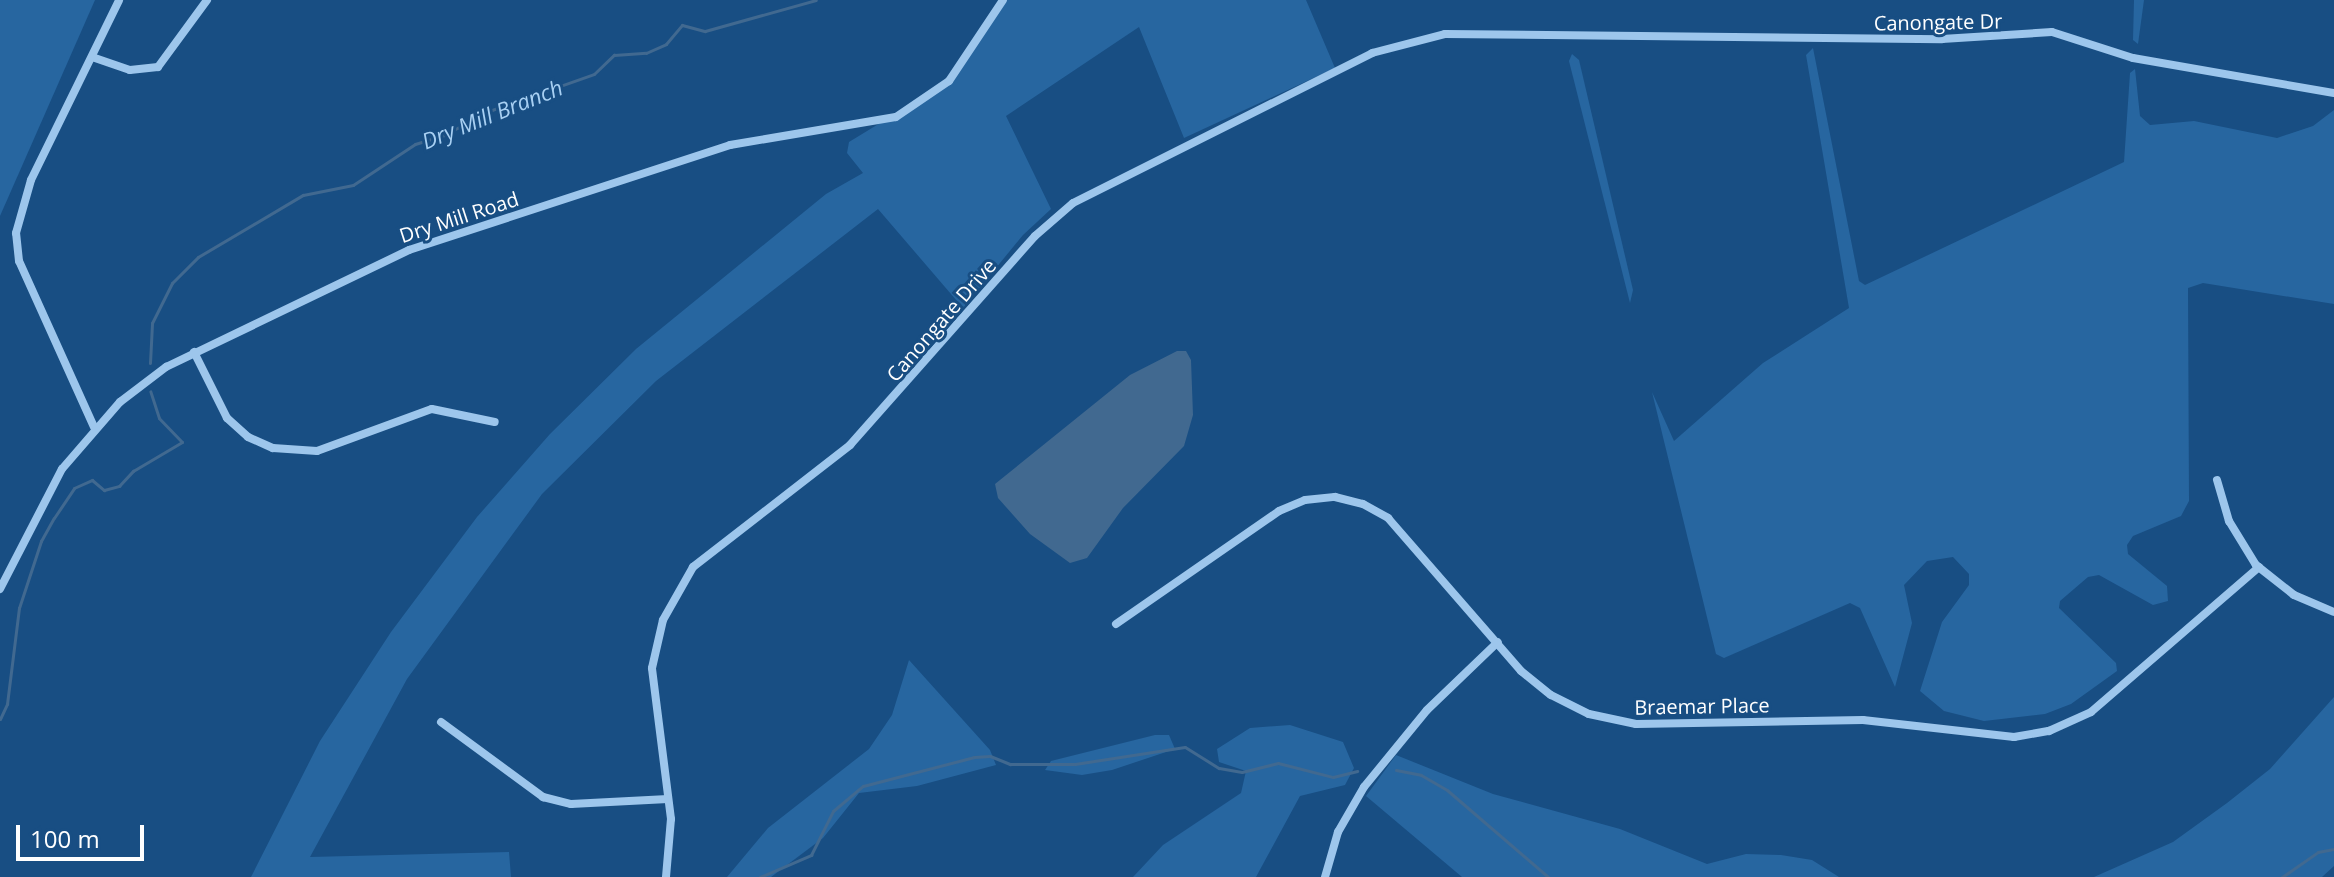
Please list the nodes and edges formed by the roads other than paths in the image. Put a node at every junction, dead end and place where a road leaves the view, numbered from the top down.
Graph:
1 (119, 0) edge
2 (207, 0) edge
3 (1003, 0) edge
4 (1534, 34) joint
5 (92, 57) junction
6 (2334, 93) edge
7 (194, 352) junction
8 (495, 422) dead end
9 (94, 427) junction
10 (2217, 480) dead end
11 (2259, 567) junction
12 (0, 589) edge
13 (2334, 612) edge
14 (1116, 624) dead end
15 (1498, 642) junction
16 (441, 722) dead end
17 (668, 799) junction
18 (666, 877) edge
19 (1325, 877) edge

1 - 5 street
2 - 5 street
3 - 7 street, Dry Mill Road
4 - 6 street, Canongate Dr
4 - 17 street, Canongate Drive
5 - 9 street
7 - 8 street
7 - 9 street, Dry Mill Road
9 - 12 street, Dry Mill Road
10 - 11 street
11 - 13 street
11 - 15 street, Braemar Place
14 - 15 street, Braemar Place
15 - 19 street
16 - 17 street
17 - 18 street, Canongate Drive

